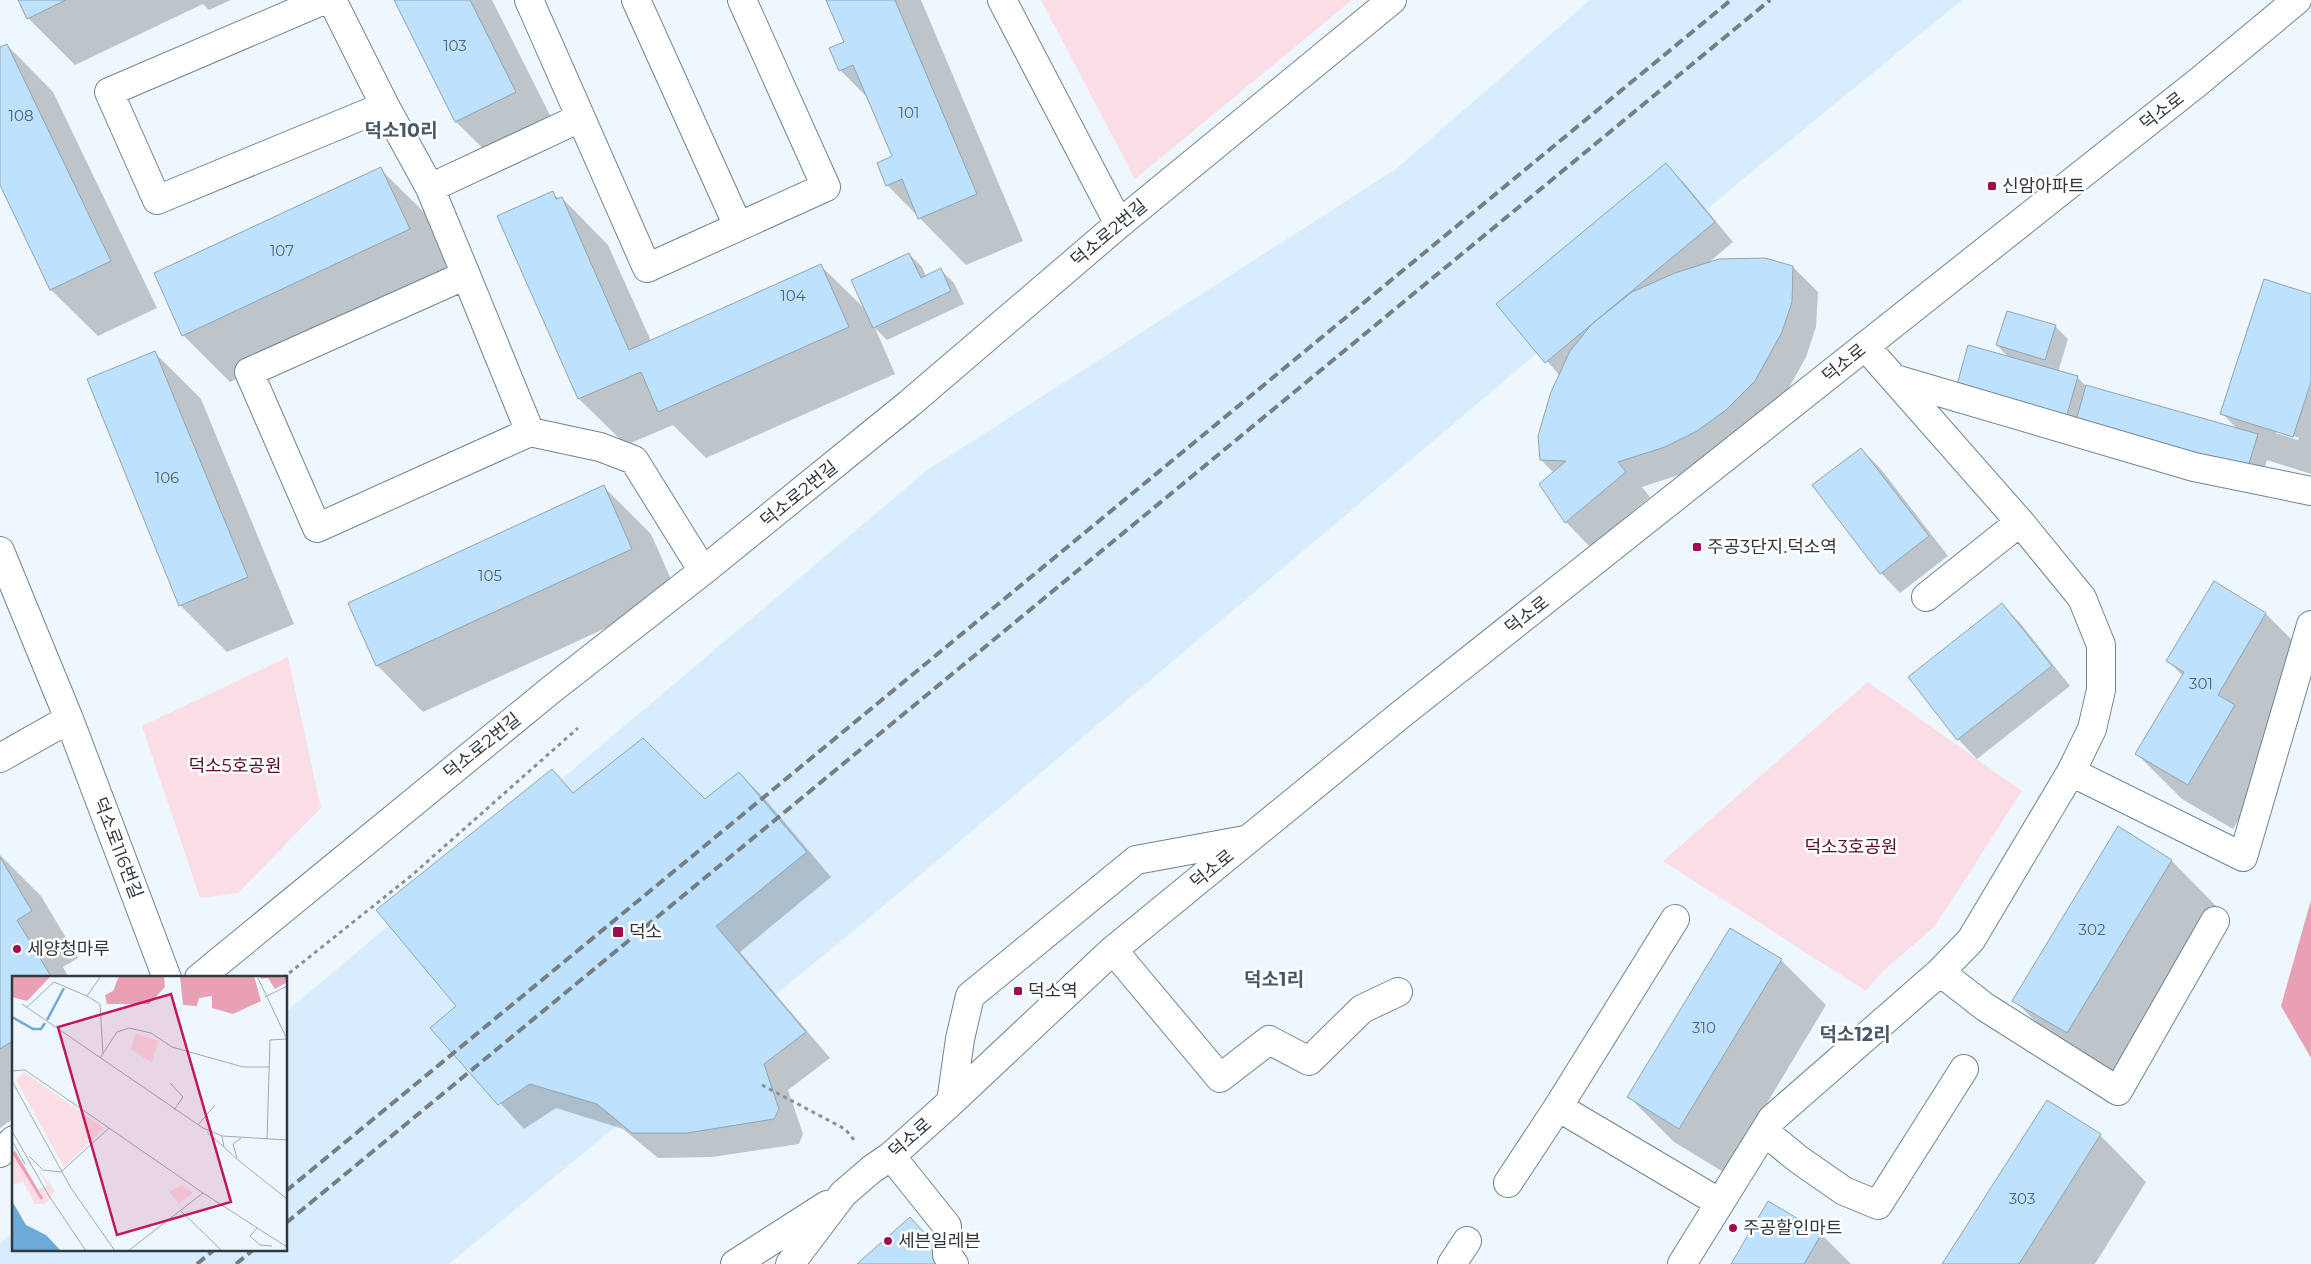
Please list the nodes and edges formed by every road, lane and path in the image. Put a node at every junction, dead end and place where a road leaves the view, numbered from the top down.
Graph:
1 (324, 0) edge
2 (332, 0) edge
3 (528, 0) edge
4 (636, 0) edge
5 (742, 0) edge
6 (1002, 0) edge
7 (1392, 0) edge
8 (2297, 0) edge
9 (384, 106) junction
10 (580, 118) junction
11 (430, 188) junction
12 (1119, 224) junction
13 (738, 226) junction
14 (466, 275) junction
15 (1865, 346) junction
16 (1895, 379) junction
17 (530, 432) junction
18 (2311, 491) edge
19 (2020, 522) junction
20 (0, 551) edge
21 (702, 571) junction
22 (1926, 597) dead end
23 (2311, 625) edge
24 (69, 719) junction
25 (578, 728) dead end
26 (0, 758) edge
27 (2070, 772) junction
28 (1249, 839) junction
29 (1675, 919) dead end
30 (2215, 921) dead end
31 (1113, 950) junction
32 (1940, 972) junction
33 (166, 976) edge
34 (201, 976) edge
35 (285, 976) edge
36 (1398, 992) dead end
37 (1964, 1069) dead end
38 (762, 1085) dead end
39 (951, 1102) junction
40 (1558, 1107) junction
41 (1765, 1132) junction
42 (855, 1141) dead end
43 (12, 1142) edge
44 (0, 1153) edge
45 (891, 1156) junction
46 (1508, 1183) dead end
47 (843, 1194) junction
48 (1720, 1203) junction
49 (1467, 1241) dead end
50 (735, 1264) edge
51 (790, 1264) edge
52 (954, 1264) edge
53 (1452, 1264) edge
54 (1682, 1264) edge

1 - 9 street
2 - 9 street
3 - 10 street
4 - 13 street
5 - 13 street
6 - 12 street
7 - 12 street, 덕소로2번길
8 - 15 street, 덕소로
9 - 11 street
10 - 11 street
10 - 13 street
11 - 14 street
12 - 21 street, 덕소로2번길
14 - 17 street
14 - 17 street
15 - 16 street
15 - 28 street, 덕소로
16 - 18 street
16 - 19 street
17 - 21 street
19 - 22 street
19 - 27 street
20 - 24 street, 덕소로116번길
21 - 34 street, 덕소로2번길
23 - 27 street
24 - 26 street
24 - 33 street, 덕소로116번길
25 - 35 path
27 - 32 street
28 - 31 street, 덕소로
28 - 39 street
29 - 40 street
30 - 32 street
31 - 36 street
31 - 39 street, 덕소로
32 - 41 street
37 - 41 street
38 - 42 path
39 - 45 street, 덕소로
40 - 46 street
40 - 48 street
41 - 48 street
43 - 44 street
45 - 47 street, 덕소로
45 - 52 street
47 - 50 street
47 - 51 street, 덕소로
48 - 54 street
49 - 53 street

